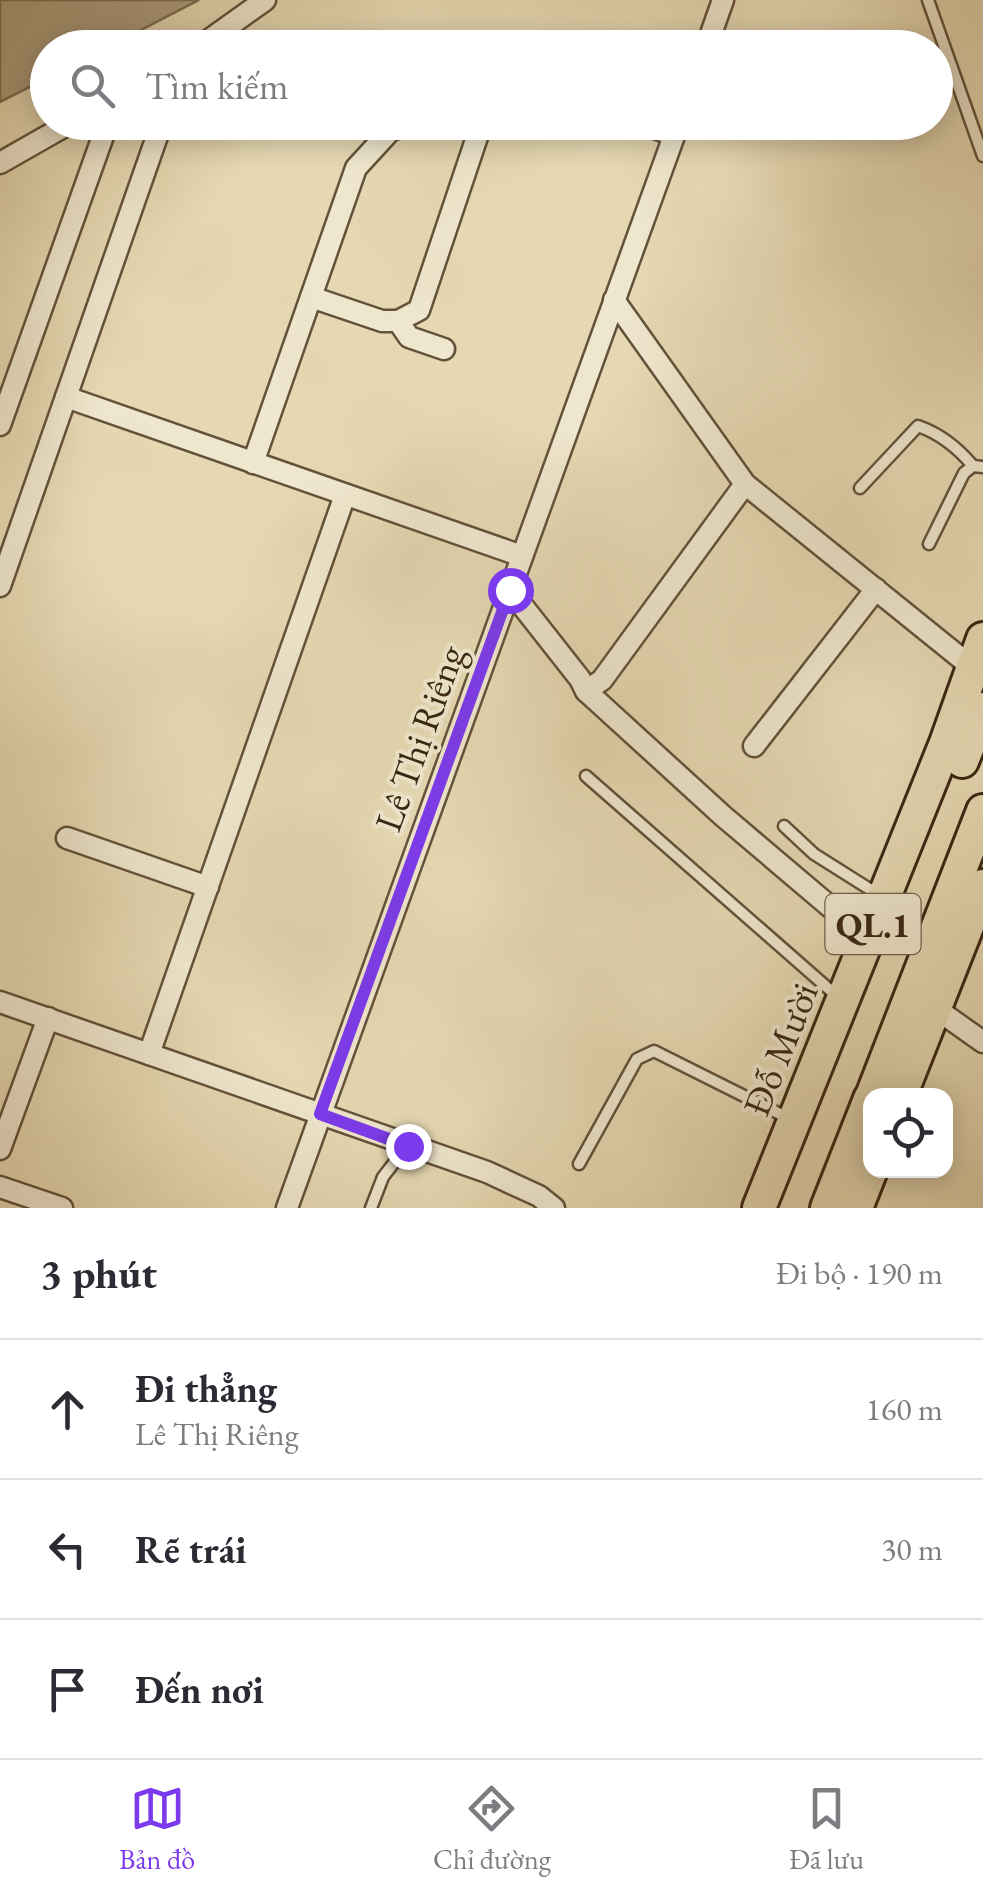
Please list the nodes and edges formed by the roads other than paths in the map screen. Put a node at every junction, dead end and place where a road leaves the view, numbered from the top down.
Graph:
1 (265, 0) edge
2 (723, 0) edge
3 (928, 0) edge
4 (223, 30) edge
5 (712, 30) edge
6 (939, 30) edge
7 (953, 71) edge
8 (40, 140) edge
9 (102, 140) edge
10 (156, 140) edge
11 (382, 140) edge
12 (476, 140) edge
13 (672, 140) edge
14 (983, 156) edge
15 (0, 163) edge
16 (311, 297) junction
17 (614, 300) junction
18 (398, 321) junction
19 (444, 349) dead end
20 (66, 397) junction
21 (0, 425) edge
22 (253, 463) junction
23 (978, 467) edge
24 (746, 484) junction
25 (860, 488) dead end
26 (345, 495) junction
27 (929, 544) dead end
28 (522, 556) junction
29 (0, 586) edge
30 (876, 589) junction
31 (510, 590) junction
32 (978, 654) edge
33 (586, 691) junction
34 (983, 709) edge
35 (754, 746) dead end
36 (586, 776) dead end
37 (983, 811) edge
38 (784, 826) dead end
39 (67, 838) dead end
40 (983, 886) edge
41 (208, 887) junction
42 (884, 898) junction
43 (936, 936) junction
44 (868, 938) junction
45 (842, 1000) junction
46 (0, 1002) edge
47 (935, 1008) junction
48 (48, 1018) junction
49 (982, 1039) edge
50 (150, 1054) junction
51 (875, 1088) edge
52 (903, 1088) edge
53 (320, 1114) junction
54 (863, 1117) edge
55 (794, 1121) junction
56 (408, 1146) junction
57 (0, 1149) edge
58 (579, 1164) dead end
59 (868, 1178) edge
60 (0, 1186) edge
61 (62, 1208) edge
62 (287, 1208) edge
63 (370, 1208) edge
64 (554, 1208) edge
65 (759, 1208) edge
66 (782, 1208) edge
67 (827, 1208) edge
68 (856, 1208) edge

1 - 4 street
2 - 5 street
3 - 6 lane
7 - 14 lane
8 - 15 street
9 - 21 street
10 - 20 street
11 - 16 street
12 - 18 street
13 - 17 street, Lê Thị Riêng
16 - 18 street
16 - 22 street
17 - 24 street
17 - 28 street, Lê Thị Riêng
18 - 19 street
20 - 22 street
20 - 29 street
22 - 26 street
23 - 25 lane
23 - 27 lane
24 - 30 street
24 - 33 street
26 - 28 street
26 - 41 street
28 - 31 street, Lê Thị Riêng
30 - 32 street
30 - 35 street
31 - 33 street
31 - 53 street, Lê Thị Riêng
32 - 42 highway, Đỗ Mười / QL.1
33 - 44 street
34 - 66 highway, Đỗ Mười / QL.1
36 - 45 lane
37 - 43 highway, QL.1
38 - 42 lane
39 - 41 street
40 - 47 highway, QL.1
41 - 50 street
42 - 44 highway, Đỗ Mười / QL.1
43 - 47 highway
43 - 51 highway, QL.1
44 - 45 highway, Đỗ Mười / QL.1
45 - 55 highway, Đỗ Mười / QL.1
46 - 48 street
47 - 49 street
47 - 52 highway, QL.1
48 - 50 street
48 - 57 street
50 - 53 street
53 - 56 street
53 - 62 street, Lê Thị Riêng
54 - 67 highway, QL.1
55 - 58 lane
55 - 65 highway, Đỗ Mười / QL.1
56 - 63 lane
56 - 64 street
59 - 68 highway
60 - 61 street

